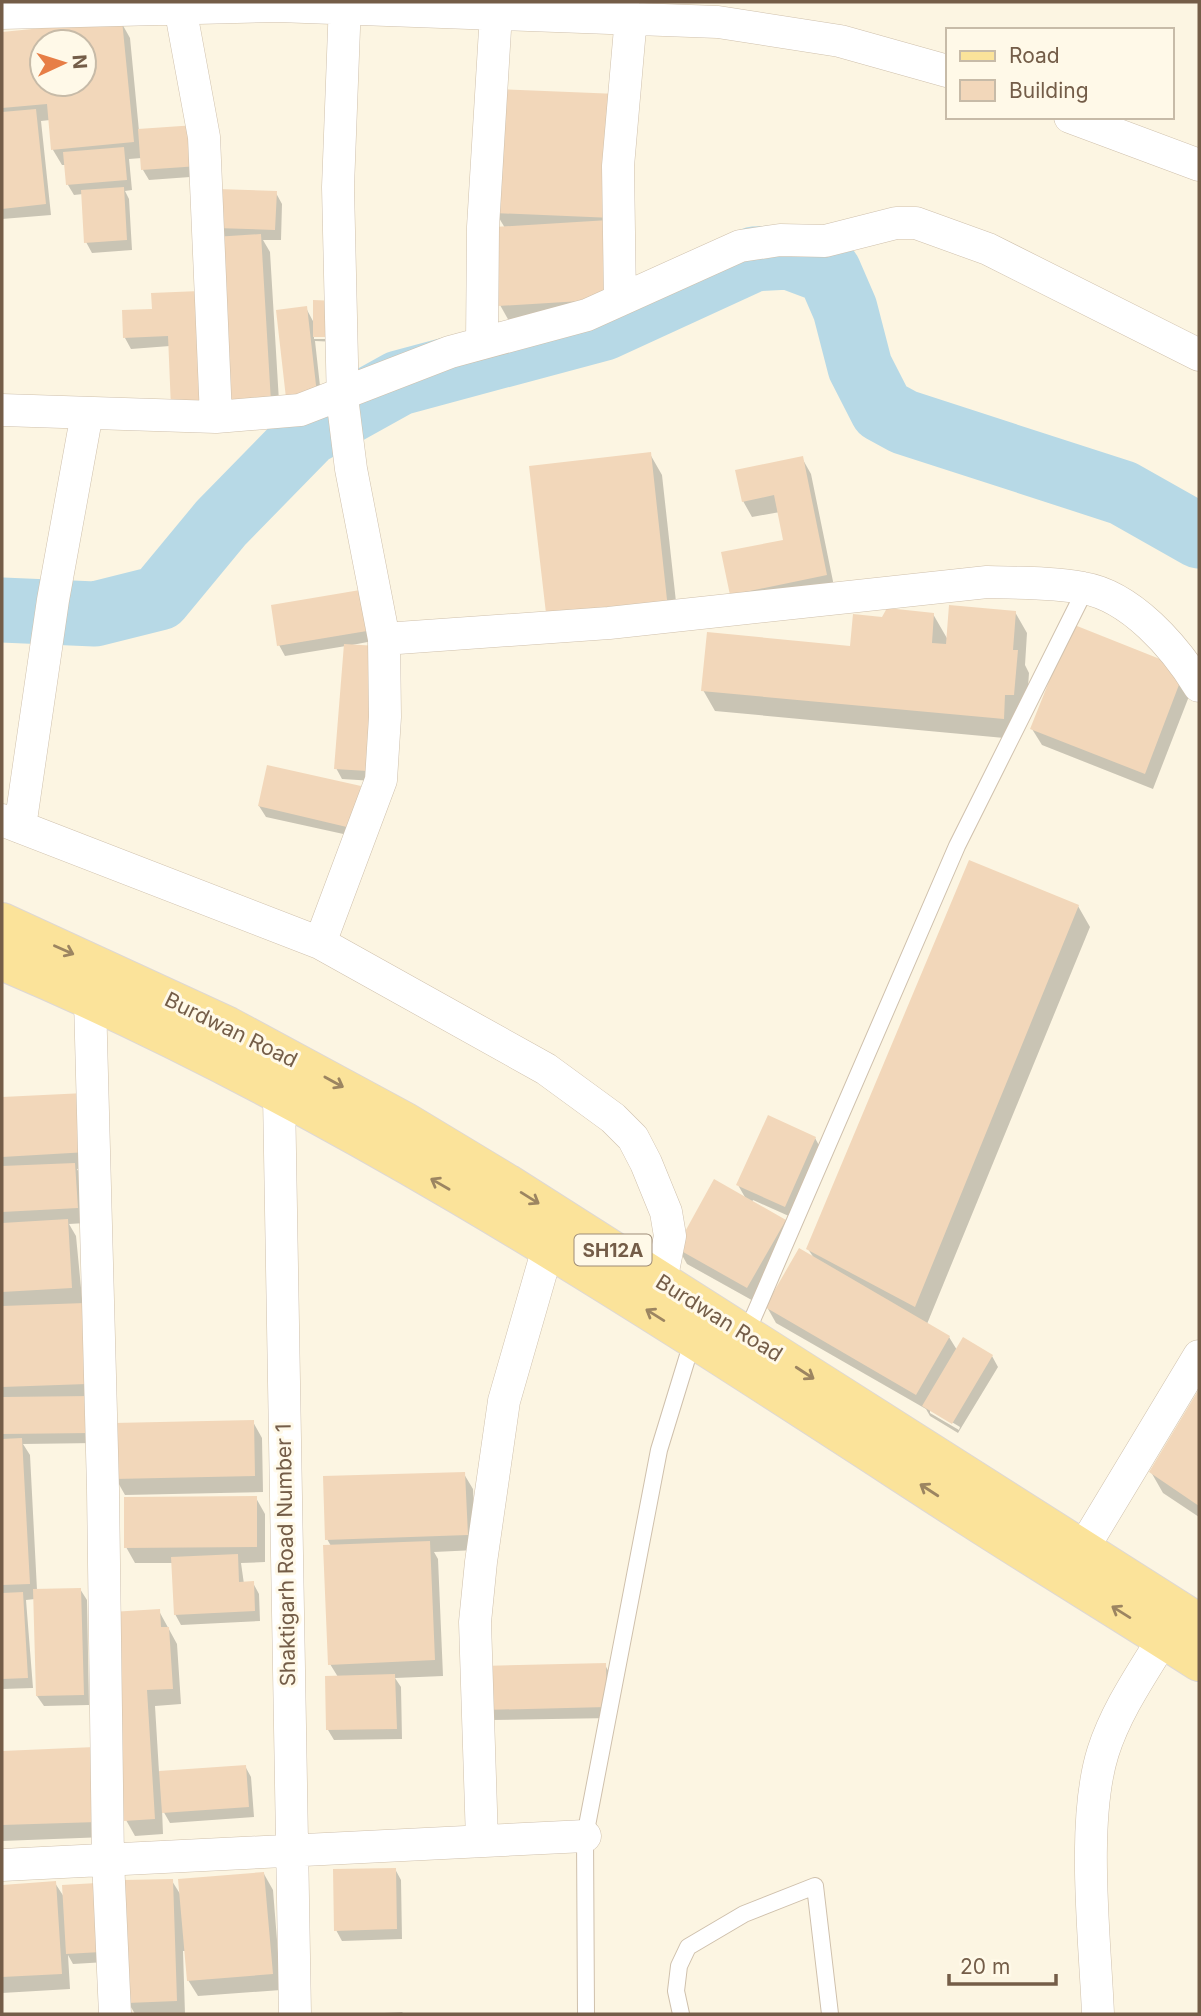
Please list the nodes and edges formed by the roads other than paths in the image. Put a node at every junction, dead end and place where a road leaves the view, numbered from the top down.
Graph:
1 (345, 6) edge
2 (180, 7) junction
3 (2, 13) edge
4 (496, 13) junction
5 (631, 17) junction
6 (946, 71) edge
7 (1075, 119) edge
8 (1199, 165) edge
9 (620, 300) junction
10 (482, 343) junction
11 (1199, 355) edge
12 (344, 409) junction
13 (2, 410) edge
14 (86, 413) junction
15 (215, 417) junction
16 (1086, 588) junction
17 (384, 639) junction
18 (1199, 686) edge
19 (11, 823) edge
20 (2, 922) edge
21 (320, 943) junction
22 (2, 961) edge
23 (90, 1000) junction
24 (279, 1095) junction
25 (548, 1248) junction
26 (661, 1281) junction
27 (745, 1334) junction
28 (693, 1339) junction
29 (1199, 1356) edge
30 (1082, 1549) junction
31 (1181, 1625) edge
32 (1199, 1662) edge
33 (585, 1836) junction
34 (482, 1841) junction
35 (290, 1850) junction
36 (108, 1860) junction
37 (2, 1865) edge
38 (116, 2014) edge
39 (295, 2014) edge
40 (586, 2014) edge
41 (681, 2014) edge
42 (830, 2014) edge
43 (1098, 2014) edge

1 - 2 street
1 - 4 street
1 - 12 street
2 - 3 street
2 - 15 street
4 - 5 street
4 - 10 street
5 - 6 street
5 - 9 street
7 - 8 street
9 - 10 street
9 - 11 street
10 - 12 street
12 - 15 street
12 - 17 street
13 - 14 street
14 - 15 street
14 - 19 street
16 - 17 street
16 - 18 street
16 - 27 lane
17 - 21 street
19 - 21 street
20 -> 26 main road, Burdwan Road / SH12A
21 - 26 street
22 - 23 main road, Burdwan Road / SH12A
23 - 24 main road, Burdwan Road / SH12A
23 - 36 street
25 -> 24 main road, Burdwan Road / SH12A
24 - 35 street, Shaktigarh Road Number 1
28 -> 25 main road, Burdwan Road / SH12A
25 - 34 street
26 - 27 main road, Burdwan Road / SH12A
27 -> 30 main road, Burdwan Road / SH12A
31 -> 28 main road, Burdwan Road / SH12A
28 - 33 lane
29 - 30 street
30 - 31 main road, Burdwan Road / SH12A
31 - 32 main road, Burdwan Road / SH12A
31 - 43 street
33 - 34 street
33 - 40 lane
34 - 35 street
35 - 36 street
35 - 39 street, Shaktigarh Road Number 1
36 - 37 street
36 - 38 street
41 - 42 lane

